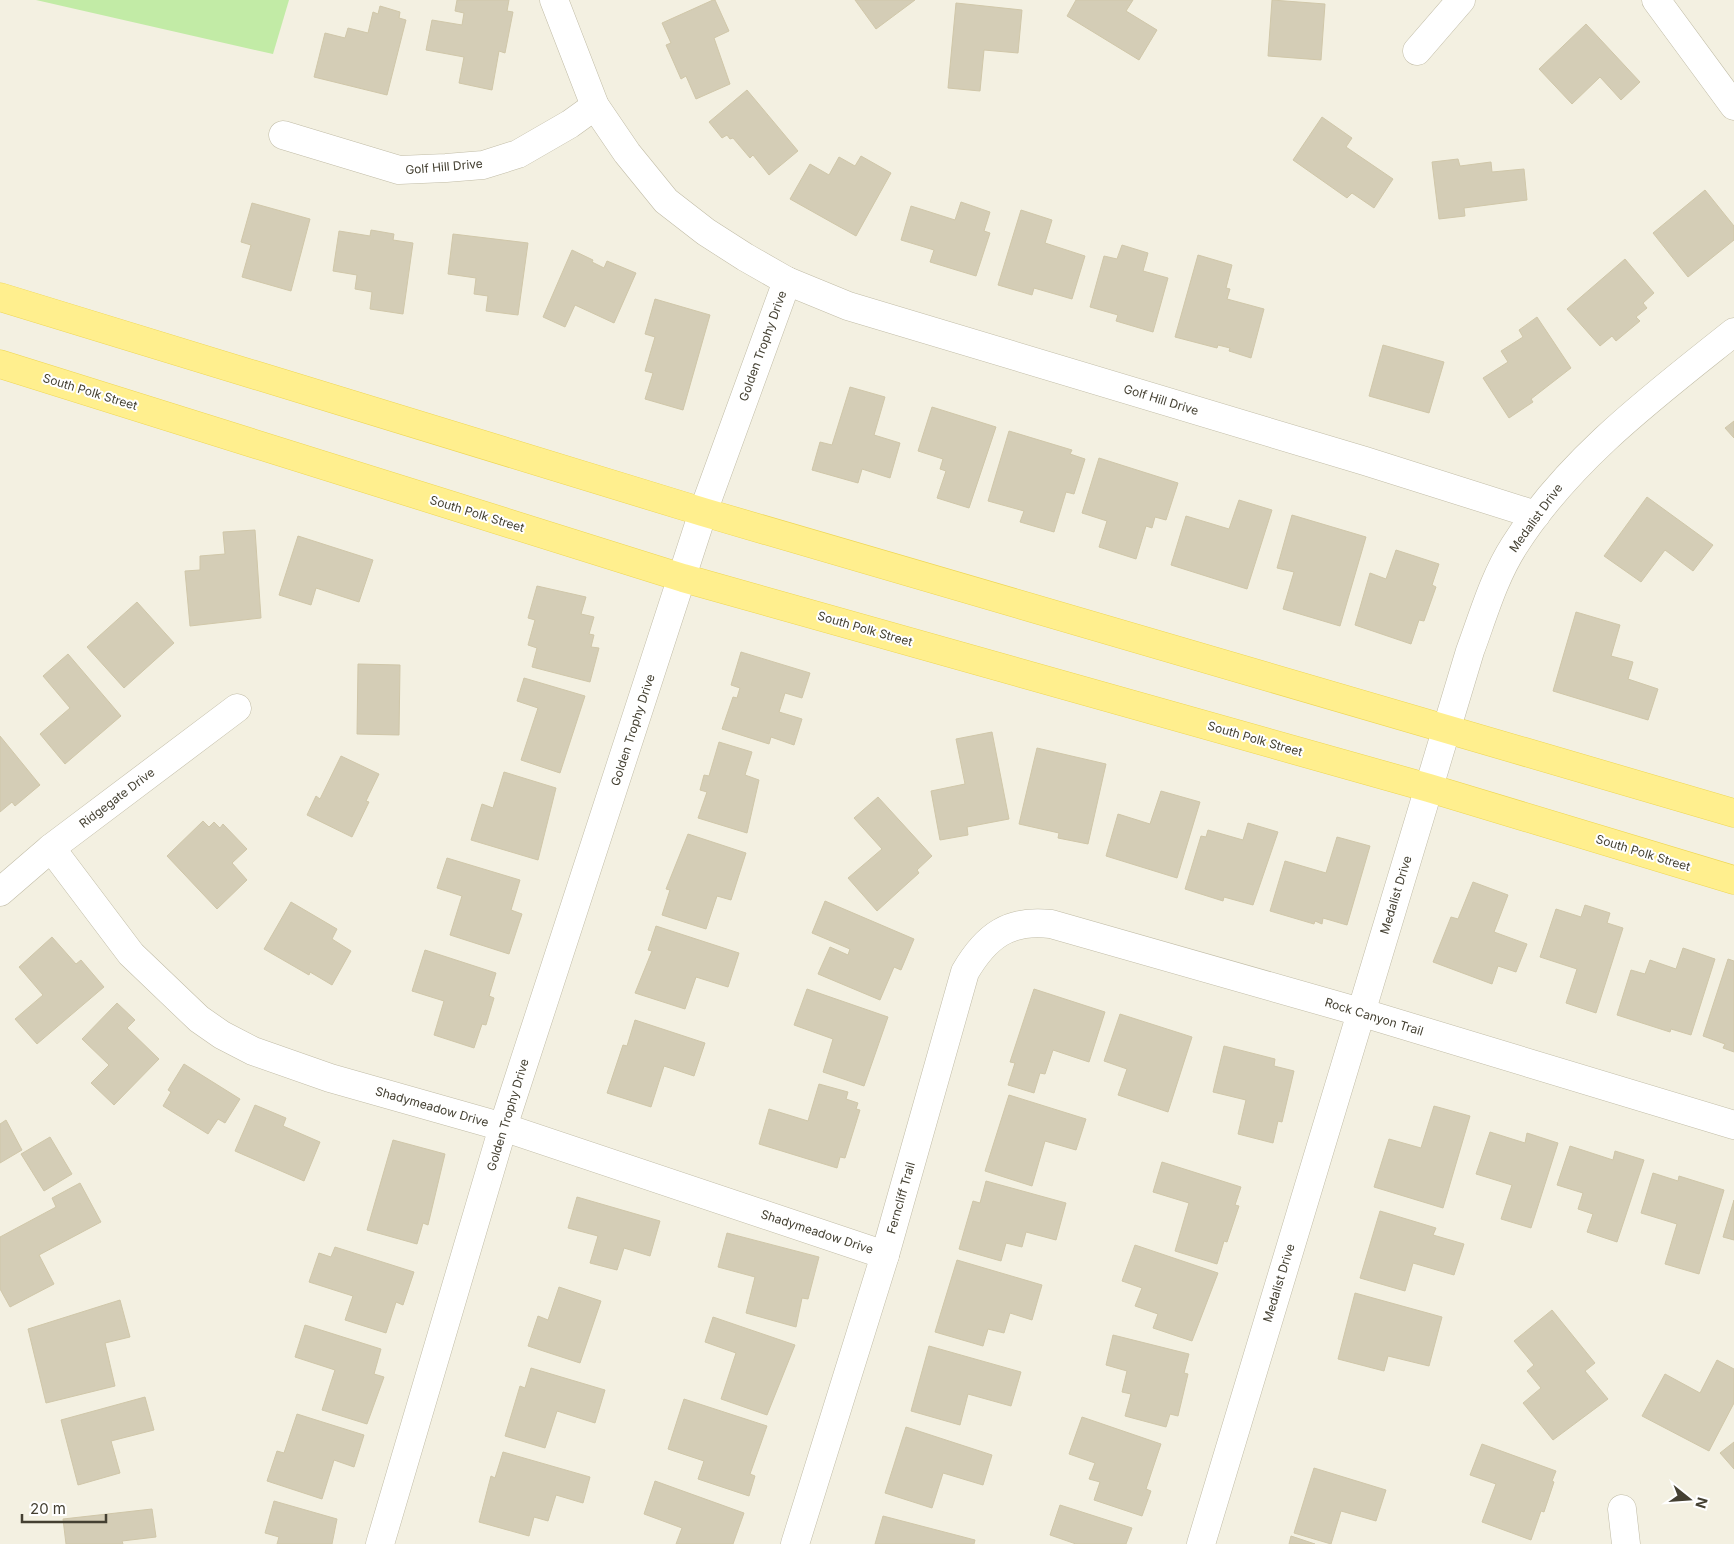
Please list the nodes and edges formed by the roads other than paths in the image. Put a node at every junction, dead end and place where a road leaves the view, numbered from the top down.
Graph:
1 (554, 0) edge
2 (1461, 0) edge
3 (1656, 0) edge
4 (1417, 51) dead end
5 (594, 106) junction
6 (1734, 106) edge
7 (283, 135) dead end
8 (787, 280) junction
9 (0, 297) edge
10 (1734, 332) edge
11 (0, 364) edge
12 (703, 512) junction
13 (1536, 515) junction
14 (683, 578) junction
15 (237, 708) dead end
16 (1448, 728) junction
17 (1429, 788) junction
18 (1734, 813) edge
19 (51, 848) junction
20 (1734, 880) edge
21 (0, 892) edge
22 (1012, 926) joint
23 (1360, 1012) junction
24 (1734, 1125) edge
25 (503, 1127) junction
26 (885, 1255) junction
27 (1622, 1510) dead end
28 (380, 1544) edge
29 (795, 1544) edge
30 (1201, 1544) edge
31 (1626, 1544) edge

1 - 5 street, Golden Trophy Drive
2 - 4 street
3 - 6 street
5 - 7 street, Golf Hill Drive
5 - 8 street, Golden Trophy Drive
8 - 12 street, Golden Trophy Drive
8 - 13 street, Golf Hill Drive
9 - 12 main road
10 - 13 street, Medalist Drive
11 - 14 main road, South Polk Street
12 - 14 street, Golden Trophy Drive
12 - 16 main road
13 - 16 street, Medalist Drive
14 - 17 main road, South Polk Street
14 - 25 street, Golden Trophy Drive
15 - 19 street, Ridgegate Drive
16 - 17 street, Medalist Drive
16 - 18 main road
17 - 20 main road, South Polk Street
17 - 23 street, Medalist Drive
19 - 21 street, Ridgegate Drive
19 - 25 street, Shadymeadow Drive
22 - 23 street, Rock Canyon Trail
22 - 26 street, Ferncliff Trail
23 - 24 street, Rock Canyon Trail
23 - 30 street, Medalist Drive
25 - 26 street, Shadymeadow Drive
25 - 28 street, Golden Trophy Drive
26 - 29 street, Ferncliff Trail
27 - 31 street

